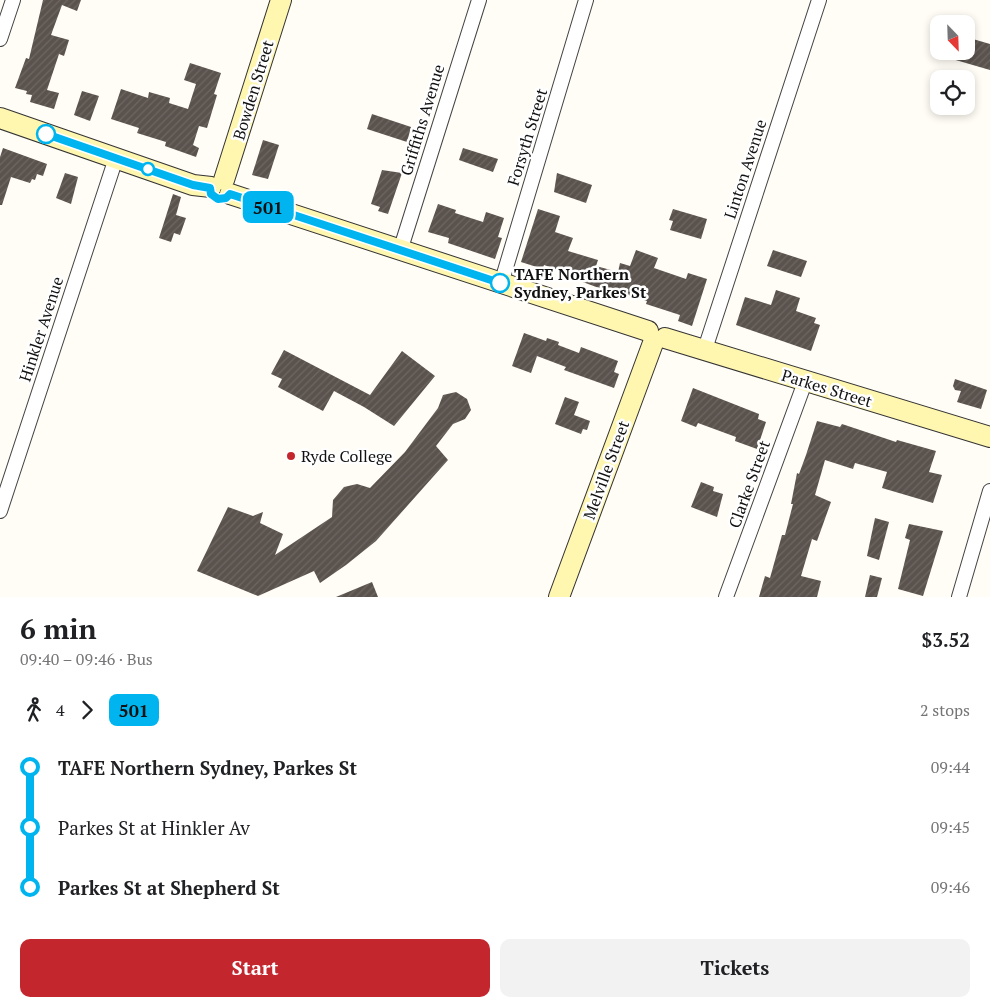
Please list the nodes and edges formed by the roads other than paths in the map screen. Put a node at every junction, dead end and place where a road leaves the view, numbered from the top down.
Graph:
1 (13, 0) edge
2 (281, 0) edge
3 (479, 0) edge
4 (586, 0) edge
5 (819, 0) edge
6 (0, 39) edge
7 (0, 118) edge
8 (116, 158) junction
9 (222, 187) junction
10 (400, 251) junction
11 (501, 284) junction
12 (655, 337) junction
13 (704, 349) junction
14 (805, 382) junction
15 (990, 437) edge
16 (990, 491) edge
17 (0, 511) edge
18 (559, 597) edge
19 (726, 597) edge
20 (958, 597) edge

1 - 6 street
2 - 9 street, Bowden Street
3 - 10 street, Griffiths Avenue
4 - 11 street, Forsyth Street
5 - 13 street, Linton Avenue
7 - 8 street, Parkes Street
8 - 9 street, Parkes Street
8 - 17 street, Hinkler Avenue
9 - 10 street, Parkes Street
10 - 11 street, Parkes Street
11 - 12 street, Parkes Street
12 - 13 street, Parkes Street
12 - 18 street, Melville Street
13 - 14 street, Parkes Street
14 - 15 street, Parkes Street
14 - 19 street, Clarke Street
16 - 20 street

